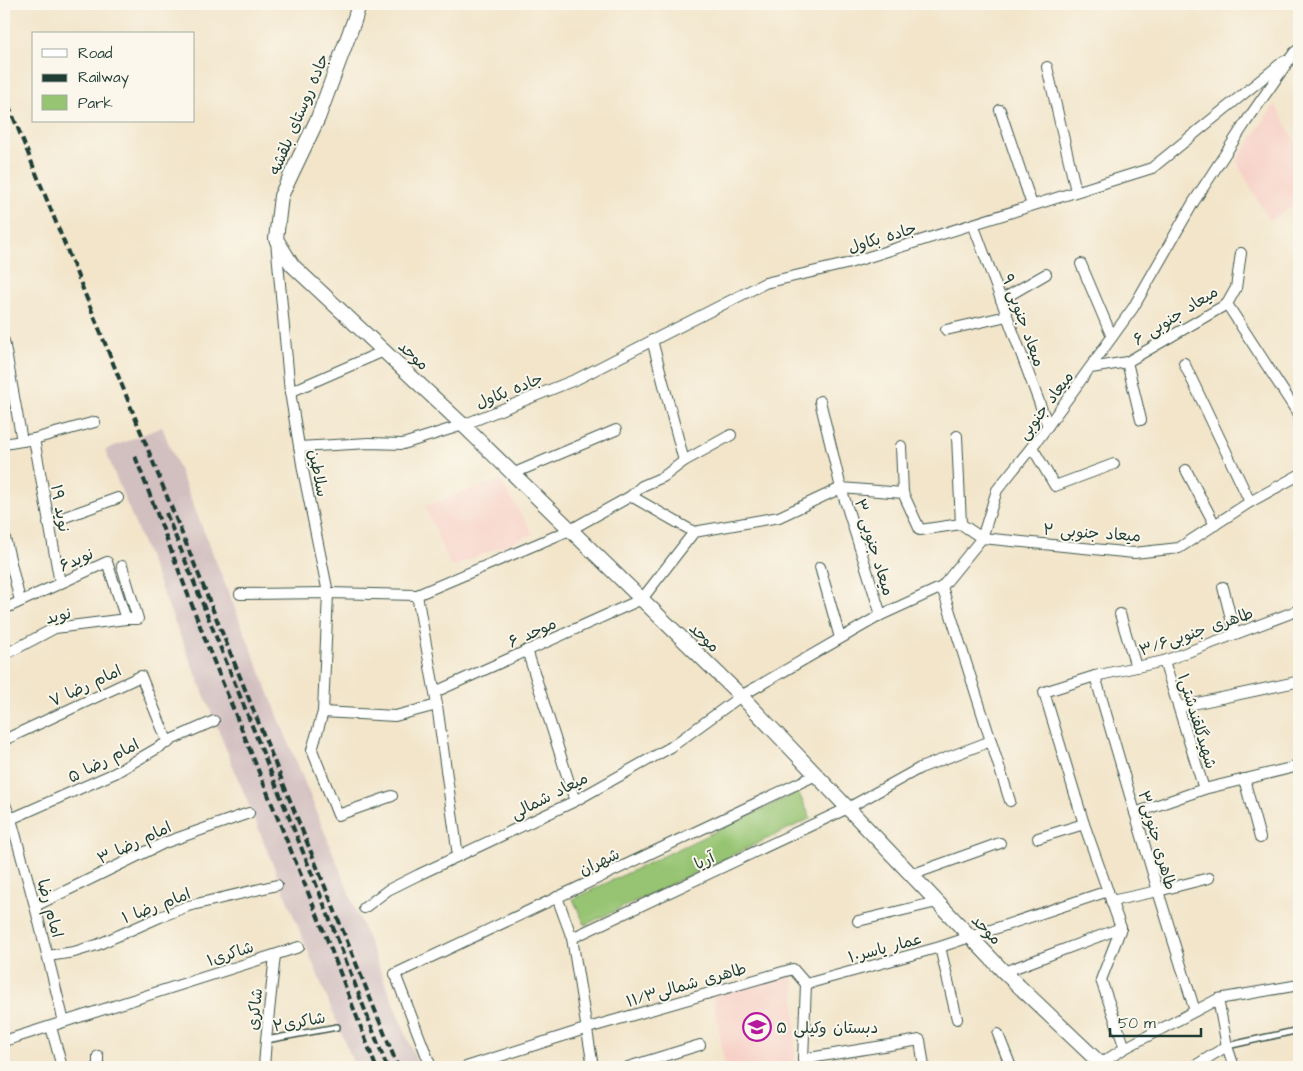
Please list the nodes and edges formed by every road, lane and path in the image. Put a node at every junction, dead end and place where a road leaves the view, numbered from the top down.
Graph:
1 (359, 4) edge
2 (1297, 51) edge
3 (1047, 67) dead end
4 (1000, 110) dead end
5 (1076, 191) junction
6 (1032, 205) junction
7 (973, 224) junction
8 (276, 239) junction
9 (1241, 253) dead end
10 (1080, 264) dead end
11 (1046, 274) dead end
12 (1001, 300) junction
13 (1227, 304) junction
14 (1007, 316) junction
15 (946, 330) dead end
16 (1112, 337) junction
17 (652, 340) junction
18 (4, 342) edge
19 (384, 352) junction
20 (1127, 362) junction
21 (1184, 363) dead end
22 (1091, 368) junction
23 (290, 392) junction
24 (820, 401) dead end
25 (1141, 420) dead end
26 (95, 422) dead end
27 (1299, 423) edge
28 (463, 425) junction
29 (1048, 426) junction
30 (616, 430) dead end
31 (731, 435) dead end
32 (957, 436) dead end
33 (34, 439) junction
34 (22, 441) junction
35 (4, 444) edge
36 (900, 446) dead end
37 (1032, 447) junction
38 (299, 448) junction
39 (684, 461) junction
40 (1114, 464) dead end
41 (1186, 470) dead end
42 (512, 474) junction
43 (1299, 475) edge
44 (841, 488) junction
45 (903, 493) junction
46 (631, 496) junction
47 (118, 498) dead end
48 (1250, 502) junction
49 (48, 523) junction
50 (960, 524) junction
51 (1215, 524) junction
52 (570, 530) junction
53 (694, 532) junction
54 (4, 534) edge
55 (982, 538) junction
56 (122, 566) dead end
57 (820, 567) dead end
58 (60, 583) junction
59 (942, 587) junction
60 (1223, 587) dead end
61 (328, 593) junction
62 (240, 594) dead end
63 (417, 595) junction
64 (642, 599) junction
65 (20, 601) junction
66 (4, 609) edge
67 (1299, 610) edge
68 (1120, 614) dead end
69 (881, 615) junction
70 (126, 618) junction
71 (1235, 634) junction
72 (840, 638) junction
73 (527, 650) junction
74 (4, 655) edge
75 (1164, 661) junction
76 (1136, 667) junction
77 (1095, 676) junction
78 (1296, 682) dead end
79 (435, 692) junction
80 (741, 696) junction
81 (437, 705) junction
82 (1179, 707) junction
83 (323, 712) junction
84 (214, 721) dead end
85 (4, 740) edge
86 (991, 741) junction
87 (168, 743) junction
88 (1299, 766) edge
89 (816, 775) junction
90 (1244, 779) junction
91 (1204, 789) junction
92 (392, 796) dead end
93 (575, 801) junction
94 (1010, 801) dead end
95 (4, 802) edge
96 (848, 808) junction
97 (248, 813) dead end
98 (1135, 813) junction
99 (7, 820) edge
100 (1084, 824) junction
101 (1038, 838) dead end
102 (1260, 838) dead end
103 (1000, 843) dead end
104 (458, 856) junction
105 (911, 874) junction
106 (1210, 878) dead end
107 (277, 885) dead end
108 (1158, 891) junction
109 (1109, 896) junction
110 (558, 897) junction
111 (937, 902) junction
112 (36, 906) junction
113 (364, 908) dead end
114 (858, 921) dead end
115 (1121, 928) junction
116 (971, 937) junction
117 (572, 938) junction
118 (298, 947) dead end
119 (940, 947) junction
120 (275, 955) junction
121 (48, 956) junction
122 (1004, 972) junction
123 (806, 984) junction
124 (1299, 985) edge
125 (1218, 999) junction
126 (1195, 1011) junction
127 (957, 1019) dead end
128 (64, 1022) junction
129 (51, 1027) junction
130 (337, 1027) dead end
131 (588, 1028) junction
132 (1299, 1030) edge
133 (998, 1034) dead end
134 (266, 1040) junction
135 (4, 1041) edge
136 (700, 1045) dead end
137 (1227, 1046) junction
138 (1125, 1048) junction
139 (98, 1056) dead end
140 (804, 1063) edge
141 (1099, 1066) edge
142 (62, 1067) edge
143 (98, 1067) edge
144 (264, 1067) edge
145 (431, 1067) edge
146 (466, 1067) edge
147 (593, 1067) edge
148 (628, 1067) edge
149 (924, 1067) edge
150 (1011, 1067) edge
151 (1193, 1067) edge
152 (1234, 1067) edge

1 - 8 street, جاده روستای بلقشه
2 - 5 street, جاده بکاول
2 - 16 street, میعاد جنوبی
3 - 5 street
4 - 6 street
5 - 6 street, جاده بکاول
6 - 7 street, جاده بکاول
7 - 12 street, میعاد جنوبی ۹
7 - 17 street, جاده بکاول
8 - 19 street, موحد
8 - 23 street, سلاطین
9 - 13 street, میعاد جنوبی ۶
10 - 16 street
11 - 12 street
12 - 14 street, میعاد جنوبی ۹
13 - 20 street, میعاد جنوبی ۶
13 - 27 street
14 - 15 street
14 - 29 street, میعاد جنوبی ۹
16 - 22 street, میعاد جنوبی
17 - 28 street, جاده بکاول
17 - 39 street
18 - 34 street
19 - 23 street
19 - 28 street, موحد
20 - 22 street, میعاد جنوبی ۶
20 - 25 street
21 - 48 street
22 - 29 street, میعاد جنوبی
23 - 38 street, سلاطین
24 - 44 street, میعاد جنوبی ۳
26 - 33 street
28 - 38 street, جاده بکاول
28 - 42 street, موحد
29 - 37 street, میعاد جنوبی
30 - 42 street
31 - 39 street
32 - 50 street
33 - 34 street
33 - 49 street, نوید ۱۹
34 - 35 street
36 - 45 street
37 - 40 street
37 - 55 street, میعاد جنوبی
38 - 61 street, سلاطین
39 - 46 street
41 - 51 street
42 - 52 street, موحد
43 - 48 street, میعاد جنوبی ۲
44 - 45 street
44 - 53 street
44 - 69 street, میعاد جنوبی ۳
45 - 50 street
46 - 52 street
46 - 53 street
47 - 49 street
48 - 51 street, میعاد جنوبی ۲
49 - 58 street, نوید ۱۹
50 - 55 street
51 - 55 street, میعاد جنوبی ۲
52 - 63 street
52 - 64 street, موحد
53 - 64 street
54 - 65 street
55 - 59 street, میعاد جنوبی
56 - 70 street
57 - 72 street
58 - 65 street, نوید۶
58 - 70 street, نوید۶
59 - 69 street, میعاد جنوبی
59 - 86 street
60 - 71 street
61 - 62 street
61 - 63 street
61 - 83 street, سلاطین
63 - 79 street
64 - 73 street, موحد ۶
64 - 80 street, موحد
65 - 66 street, نوید۶
67 - 71 street, طاهری جنوبی۳/۶
68 - 76 street
69 - 72 street, میعاد جنوبی
70 - 74 street, نوید
71 - 75 street, طاهری جنوبی۳/۶
72 - 80 street, میعاد جنوبی
73 - 79 street, موحد ۶
73 - 93 street
75 - 76 street, طاهری جنوبی۳/۶
75 - 82 street, شهیدگلقندشتی۱
76 - 77 street, طاهری جنوبی۳/۶
77 - 98 street, طاهری جنوبی۳
77 - 100 street, طاهری جنوبی۳/۶
78 - 82 street
79 - 81 street
80 - 89 street, موحد
80 - 93 street, میعاد شمالی
81 - 83 street
81 - 104 street
82 - 91 street, شهیدگلقندشتی۱
83 - 92 street, سلاطین
84 - 87 street, امام رضا ۵
85 - 87 street, امام رضا ۷
86 - 94 street
86 - 96 street, آریا
87 - 99 street, امام رضا ۵
88 - 90 street
89 - 96 street, موحد
89 - 110 street, شهران
90 - 91 street
90 - 102 street
91 - 98 street
93 - 104 street, میعاد شمالی
95 - 99 street, امام رضا
96 - 105 street, موحد
96 - 117 street, آریا
97 - 112 street, امام رضا ۳
98 - 108 street, طاهری جنوبی۳
99 - 112 street, امام رضا
100 - 101 street
100 - 109 street
103 - 105 street
104 - 113 street, میعاد شمالی
105 - 111 street, موحد
106 - 108 street, عمار یاسر۱۰
107 - 121 street, امام رضا ۱
108 - 109 street, عمار یاسر۱۰
108 - 126 street, طاهری جنوبی۳
109 - 115 street
109 - 116 street, عمار یاسر۱۰
110 - 117 street
110 - 145 street, شهران
111 - 114 street
111 - 116 street, موحد
112 - 121 street, امام رضا
115 - 122 street
115 - 138 street
116 - 119 street, عمار یاسر۱۰
116 - 122 street, موحد
117 - 131 street
118 - 120 street, شاکری۱
119 - 123 street, عمار یاسر۱۰
119 - 127 street
120 - 128 street, شاکری۱
120 - 134 street, شاکری
121 - 128 street, امام رضا
122 - 141 street, موحد
123 - 131 street, طاهری شمالی۱۱/۳
123 - 140 street
124 - 125 street
125 - 126 street
125 - 137 street
126 - 138 street
128 - 129 street, شاکری۱
129 - 135 street, شاکری۱
129 - 142 street
130 - 134 lane, شاکری۲
131 - 146 street, طاهری شمالی۱۱/۳
131 - 147 street
132 - 137 lane
133 - 150 street
134 - 144 street, شاکری
136 - 148 street
137 - 151 street
137 - 152 street
138 - 141 street
139 - 143 street
140 - 149 street

